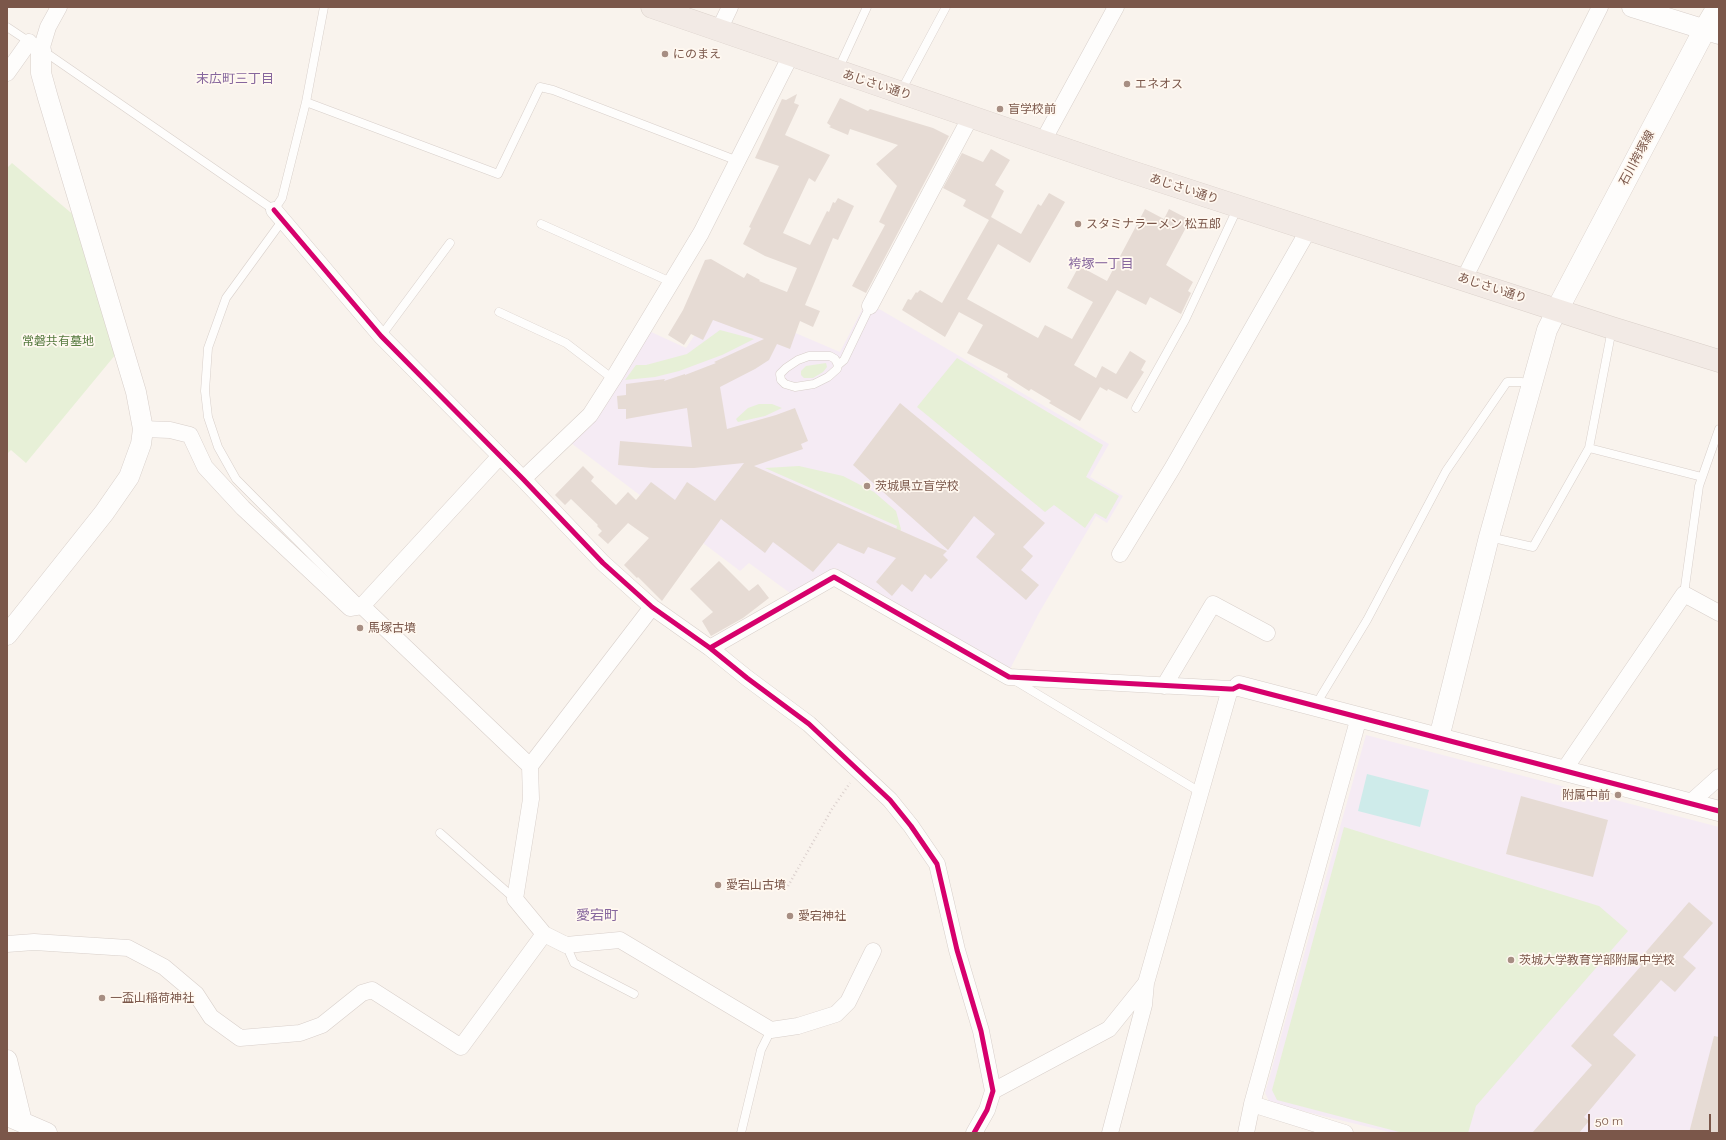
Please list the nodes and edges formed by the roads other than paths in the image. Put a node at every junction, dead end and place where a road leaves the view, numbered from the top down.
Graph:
1 (59, 7) edge
2 (324, 7) edge
3 (652, 7) edge
4 (730, 7) edge
5 (867, 7) edge
6 (946, 7) edge
7 (1116, 7) edge
8 (1600, 7) edge
9 (1632, 7) edge
10 (1718, 7) edge
11 (7, 27) edge
12 (719, 30) junction
13 (1712, 32) edge
14 (35, 46) junction
15 (790, 55) junction
16 (837, 71) junction
17 (7, 73) edge
18 (900, 92) junction
19 (306, 102) junction
20 (971, 116) junction
21 (1043, 141) junction
22 (738, 161) junction
23 (1239, 206) junction
24 (278, 215) junction
25 (541, 224) dead end
26 (1309, 229) junction
27 (450, 243) dead end
28 (1464, 279) junction
29 (671, 282) junction
30 (870, 306) joint
31 (1557, 310) junction
32 (499, 312) dead end
33 (1612, 328) junction
34 (381, 336) junction
35 (1719, 361) edge
36 (838, 365) junction
37 (613, 379) junction
38 (1532, 384) junction
39 (1136, 408) dead end
40 (143, 429) junction
41 (1719, 429) edge
42 (1589, 448) junction
43 (500, 456) junction
44 (1702, 477) junction
45 (523, 479) junction
46 (1490, 537) junction
47 (1120, 554) dead end
48 (1684, 594) junction
49 (362, 606) junction
50 (652, 607) junction
51 (1719, 613) edge
52 (1267, 633) dead end
53 (7, 635) edge
54 (710, 648) junction
55 (1009, 678) junction
56 (1164, 686) junction
57 (1234, 688) junction
58 (1318, 706) junction
59 (1359, 717) junction
60 (1439, 738) junction
61 (530, 766) junction
62 (1564, 770) junction
63 (1719, 777) edge
64 (1200, 792) junction
65 (1690, 803) junction
66 (1719, 811) edge
67 (440, 833) dead end
68 (515, 899) junction
69 (544, 934) junction
70 (7, 944) edge
71 (566, 945) junction
72 (873, 951) dead end
73 (1146, 983) junction
74 (634, 994) dead end
75 (771, 1030) junction
76 (7, 1060) edge
77 (993, 1091) junction
78 (1252, 1104) junction
79 (18, 1124) edge
80 (47, 1133) edge
81 (741, 1133) edge
82 (974, 1133) edge
83 (1110, 1133) edge
84 (1246, 1133) edge
85 (1345, 1133) edge

1 - 14 street
2 - 19 lane
3 - 12 highway, あじさい通り
4 - 12 street
5 - 16 lane
6 - 18 lane
7 - 21 street
8 - 28 street
9 - 13 street
10 - 13 main road, 石川袴塚線
11 - 14 lane
12 - 15 highway, あじさい通り
13 - 31 main road, 石川袴塚線
14 - 17 street
14 - 24 lane
14 - 40 street
15 - 16 highway, あじさい通り
15 - 22 street
16 - 18 highway, あじさい通り
18 - 20 highway, あじさい通り
19 - 22 lane
19 - 24 lane
20 - 21 highway, あじさい通り
20 - 30 street
21 - 23 highway, あじさい通り
22 - 29 street
23 - 26 highway, あじさい通り
23 - 39 lane
24 - 34 street
24 - 49 lane
25 - 29 lane
26 - 28 highway, あじさい通り
26 - 47 street
27 - 34 lane
28 - 31 highway, あじさい通り
29 - 37 street
30 - 36 lane
31 - 33 highway, あじさい通り
31 - 38 street
32 - 37 lane
33 - 35 highway, あじさい通り
33 - 42 lane
34 - 43 street
36 - 36 lane
37 - 45 street
38 - 46 street
38 - 58 lane
40 - 49 street
40 - 53 street
41 - 44 lane
42 - 44 lane
42 - 46 lane
43 - 45 street
43 - 49 street
44 - 48 lane
45 - 50 street
46 - 60 street
48 - 51 street
48 - 62 street
49 - 61 street
50 - 54 street
50 - 61 street
52 - 56 street
54 - 55 street
54 - 77 street
55 - 56 street
55 - 64 lane
56 - 57 street
57 - 58 street
57 - 64 street
58 - 59 street
59 - 60 street
59 - 78 street
60 - 62 street
61 - 68 street
62 - 65 street
63 - 65 street
64 - 73 street
65 - 66 street
67 - 68 lane
68 - 69 street
69 - 70 street
69 - 71 street
71 - 74 lane
71 - 75 street
72 - 75 street
73 - 77 street
73 - 83 street
75 - 81 lane
76 - 79 street
77 - 82 street
78 - 84 street
78 - 85 street
79 - 80 street

